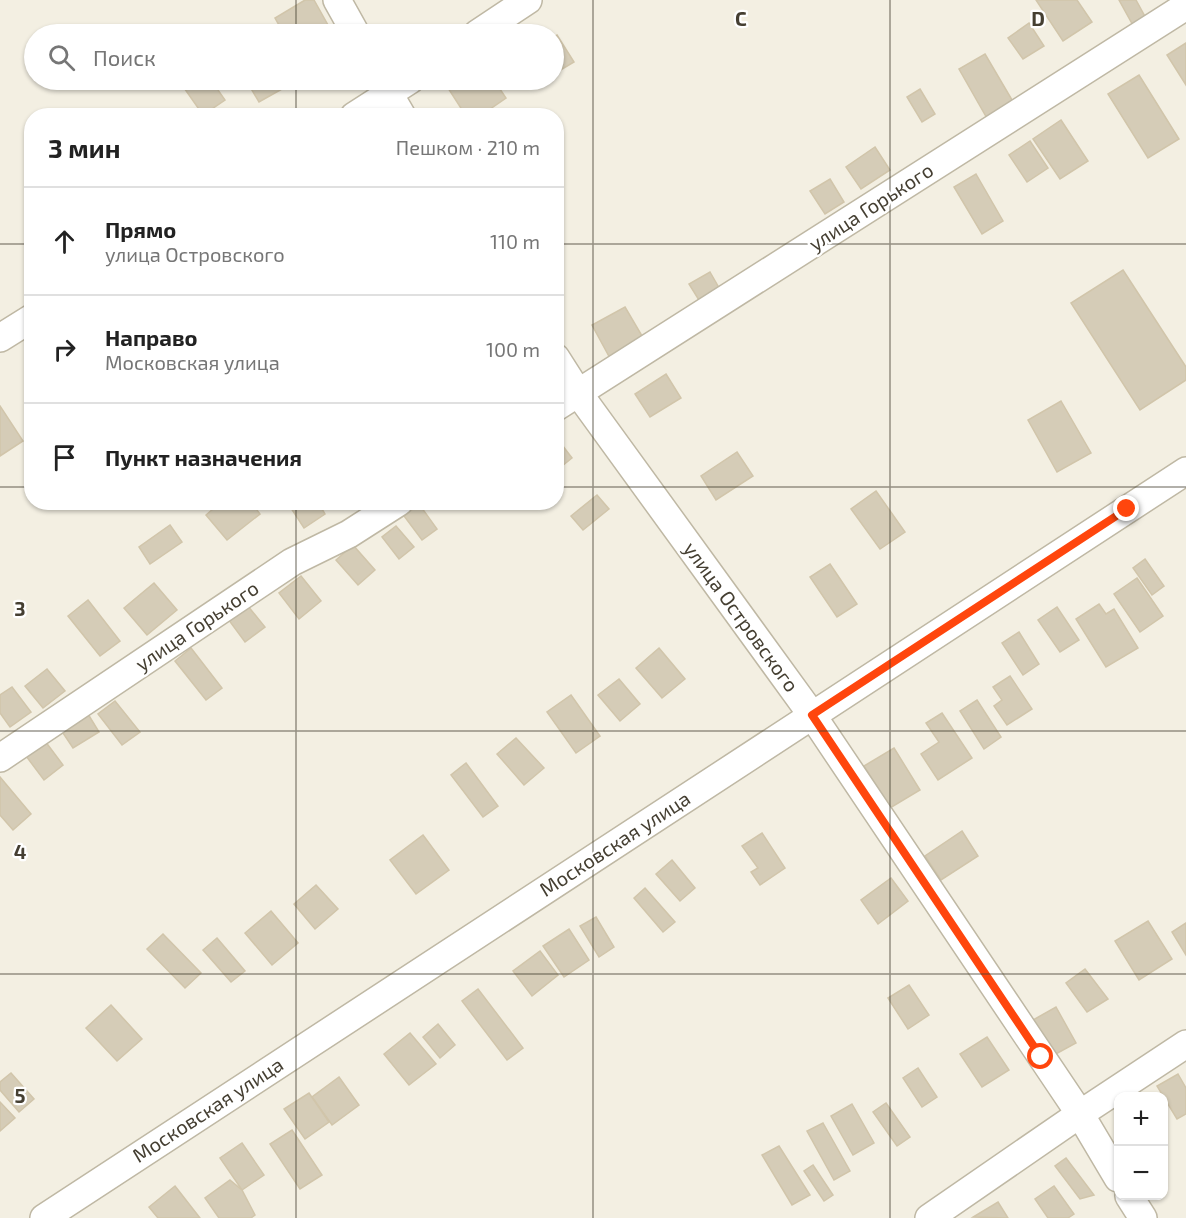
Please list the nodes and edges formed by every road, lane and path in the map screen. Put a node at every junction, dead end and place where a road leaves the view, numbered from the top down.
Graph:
1 (337, 0) edge
2 (528, 0) edge
3 (1186, 6) edge
4 (350, 24) edge
5 (492, 24) edge
6 (395, 92) edge
7 (368, 108) edge
8 (24, 323) edge
9 (0, 338) edge
10 (568, 400) edge
11 (1186, 471) edge
12 (386, 510) edge
13 (812, 715) junction
14 (0, 758) edge
15 (1186, 1044) edge
16 (1080, 1114) junction
17 (1114, 1170) edge
18 (1132, 1200) edge
19 (44, 1218) edge
20 (929, 1218) edge
21 (1143, 1218) edge

1 - 4 street
2 - 5 street
3 - 10 street, улица Горького
6 - 7 street
8 - 9 street
10 - 13 street, улица Островского
11 - 13 street, Московская улица
12 - 14 street, улица Горького
13 - 16 street, улица Островского
13 - 19 street, Московская улица
15 - 16 street
16 - 17 street, улица Островского
16 - 20 street
18 - 21 street

